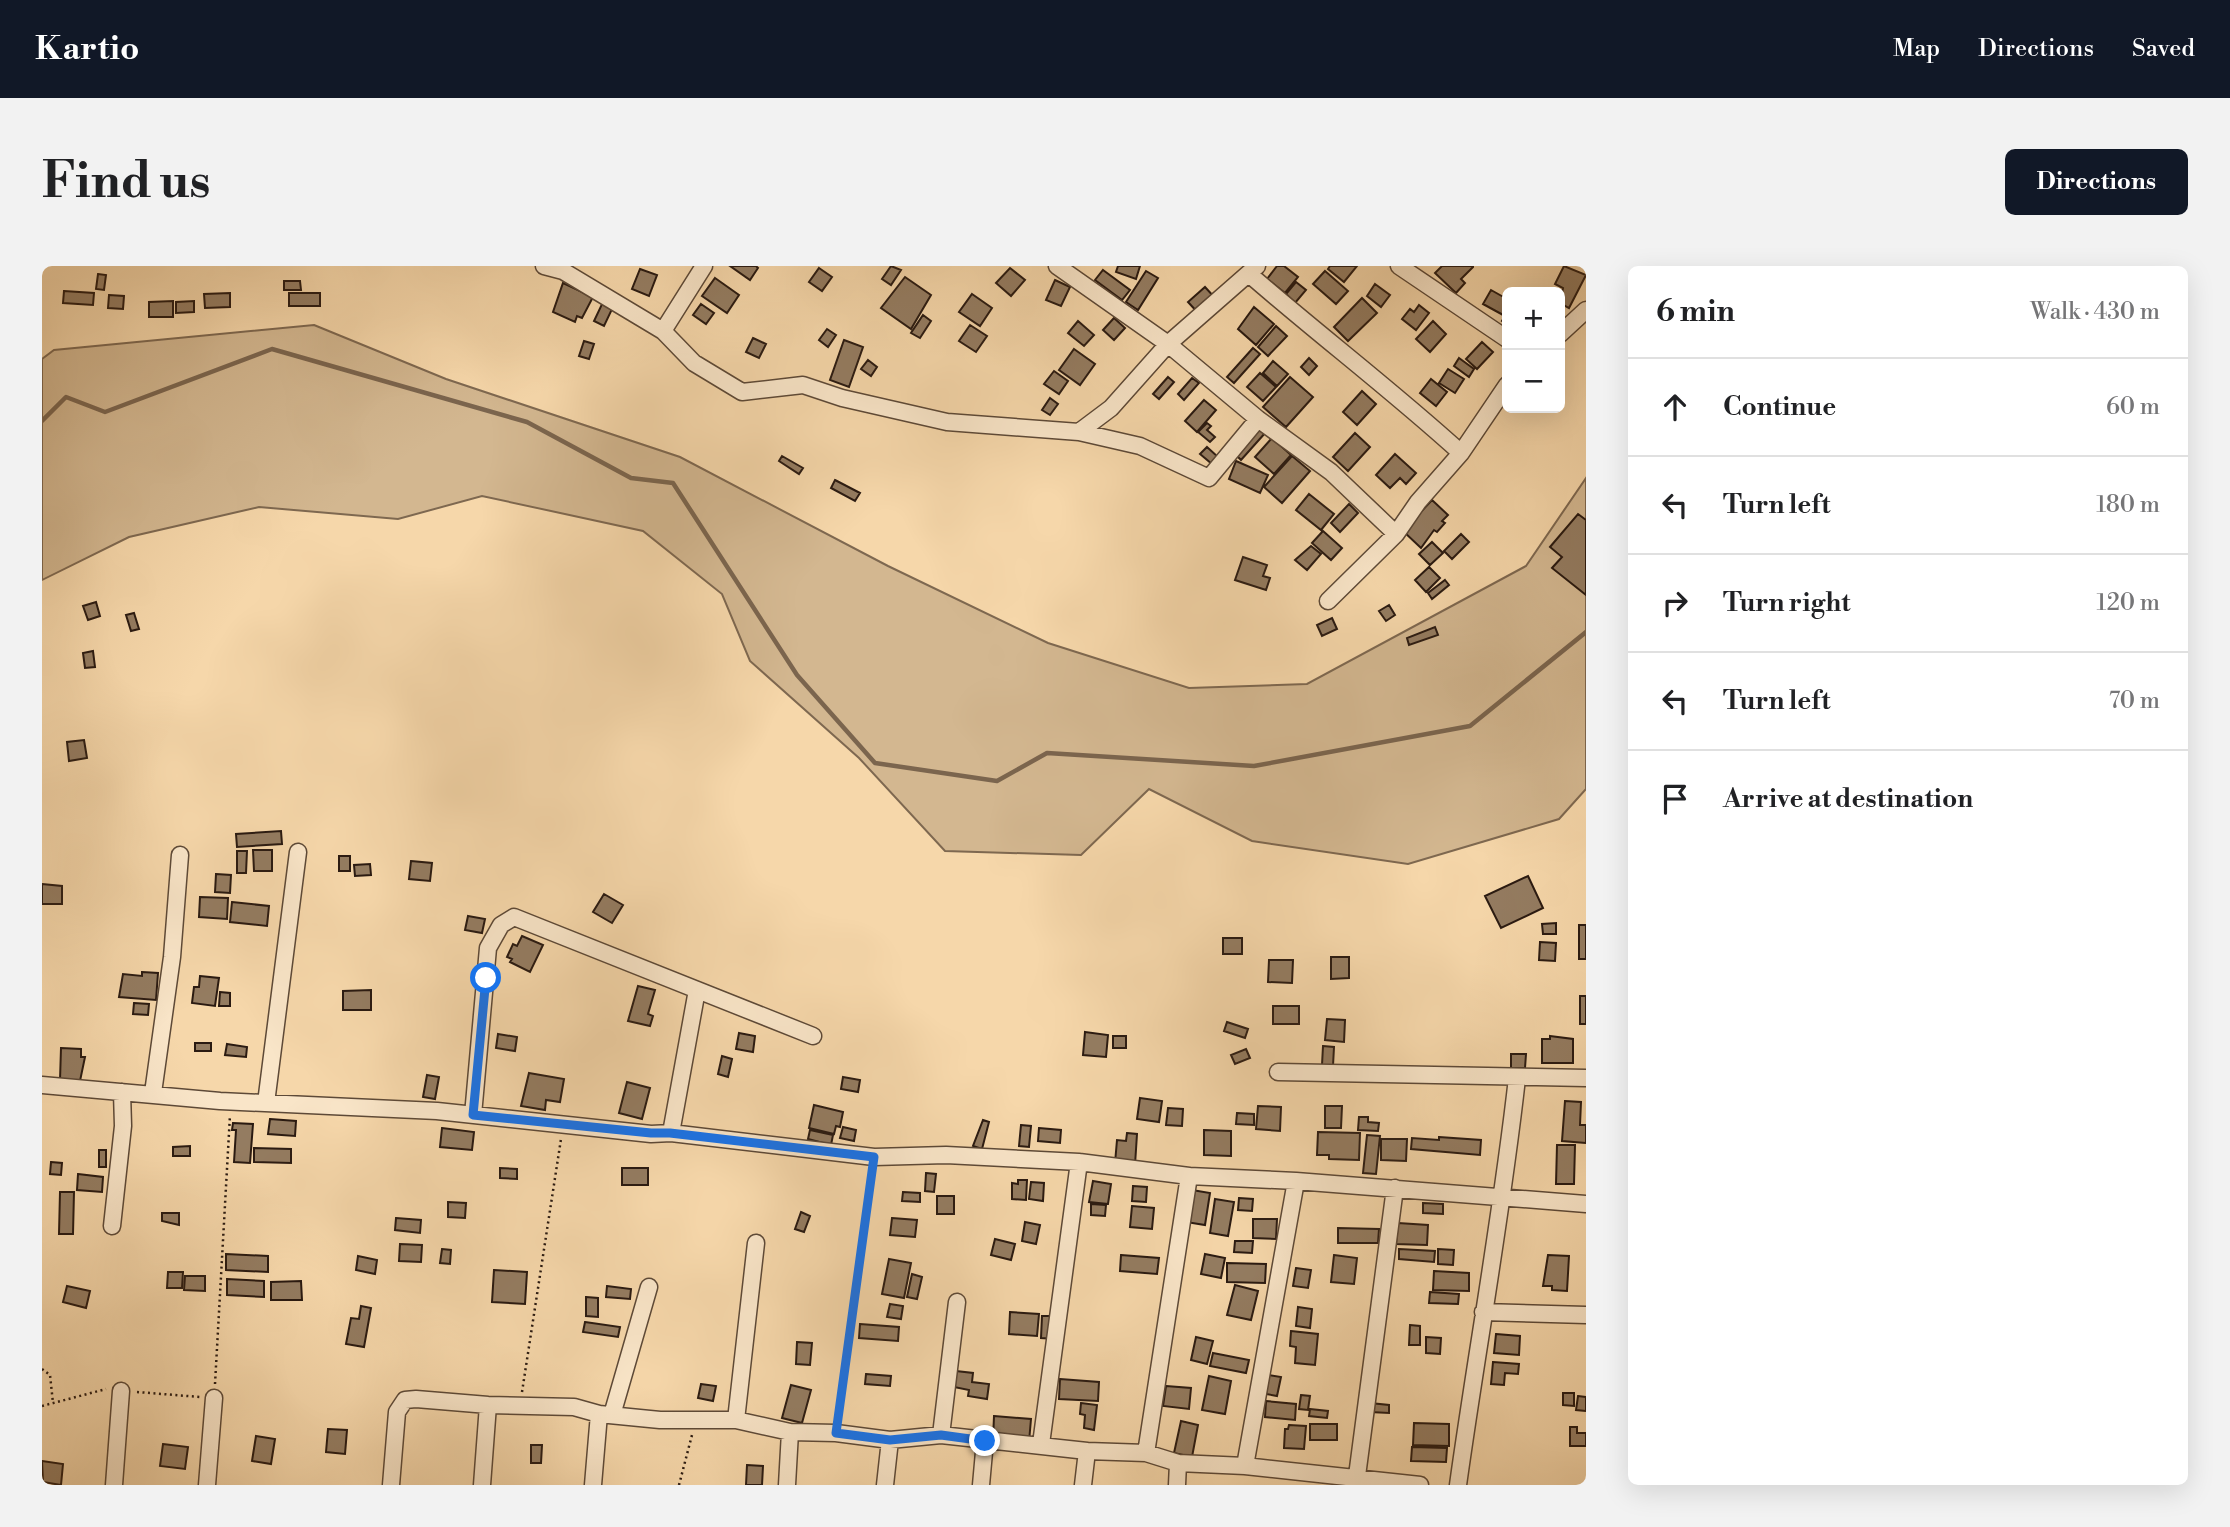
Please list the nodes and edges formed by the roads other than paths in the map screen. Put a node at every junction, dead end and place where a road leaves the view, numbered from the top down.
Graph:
1 (544, 266) edge
2 (704, 266) edge
3 (1057, 266) edge
4 (1399, 266) edge
5 (566, 268) edge
6 (1253, 270) edge
7 (1586, 310) edge
8 (1565, 329) edge
9 (663, 331) junction
10 (1502, 336) edge
11 (1168, 344) junction
12 (1502, 392) edge
13 (1258, 419) junction
14 (1079, 432) junction
15 (1461, 453) junction
16 (1396, 534) junction
17 (1328, 601) dead end
18 (298, 852) dead end
19 (180, 855) dead end
20 (696, 990) junction
21 (813, 1036) dead end
22 (1278, 1072) dead end
23 (1517, 1077) junction
24 (1586, 1078) edge
25 (42, 1086) edge
26 (122, 1092) junction
27 (153, 1093) junction
28 (266, 1103) junction
29 (473, 1115) junction
30 (670, 1133) junction
31 (1079, 1162) junction
32 (1189, 1176) junction
33 (1296, 1181) junction
34 (1395, 1188) junction
35 (1503, 1200) junction
36 (1586, 1204) edge
37 (112, 1226) dead end
38 (756, 1243) dead end
39 (649, 1287) dead end
40 (957, 1302) dead end
41 (1483, 1312) junction
42 (1586, 1315) edge
43 (121, 1391) dead end
44 (214, 1398) road end
45 (488, 1405) junction
46 (606, 1414) junction
47 (736, 1420) junction
48 (790, 1432) junction
49 (941, 1435) junction
50 (890, 1440) junction
51 (985, 1441) junction
52 (1041, 1444) junction
53 (1087, 1451) junction
54 (1146, 1453) junction
55 (1178, 1463) junction
56 (1245, 1466) junction
57 (1357, 1476) junction
58 (1401, 1484) edge
59 (114, 1485) edge
60 (207, 1485) edge
61 (391, 1485) edge
62 (482, 1485) edge
63 (593, 1485) edge
64 (787, 1485) edge
65 (884, 1485) edge
66 (981, 1485) edge
67 (1083, 1485) edge
68 (1177, 1485) edge
69 (1420, 1485) edge
70 (1458, 1485) edge

1 - 5 street
2 - 9 street
3 - 11 street
4 - 10 street
5 - 9 street
6 - 11 street
6 - 15 street
7 - 8 street
9 - 14 street
11 - 13 street
11 - 14 street
12 - 15 street
13 - 14 street
13 - 16 street
15 - 16 street
16 - 17 street
18 - 28 street
19 - 27 street
20 - 21 street
20 - 29 street
20 - 30 street
22 - 23 street
23 - 24 street
23 - 35 street
25 - 26 street
26 - 27 street
26 - 37 street
27 - 28 street
28 - 29 street
29 - 30 street
30 - 31 street
31 - 32 street
31 - 52 street
32 - 33 street
32 - 54 street
33 - 34 street
33 - 56 street
34 - 35 street
34 - 57 street
35 - 36 street
35 - 41 street
38 - 47 street
39 - 46 street
40 - 49 street
41 - 42 street
41 - 70 street
43 - 59 street
44 - 60 street
45 - 46 street
45 - 61 street
45 - 62 street
46 - 47 street
46 - 63 street
47 - 48 street
48 - 50 street
48 - 64 street
49 - 50 street
49 - 51 street
50 - 65 street
51 - 52 street
51 - 66 street
52 - 53 street
53 - 54 street
53 - 67 street
54 - 55 street
55 - 56 street
55 - 68 street
56 - 57 street
57 - 58 street
58 - 69 street

